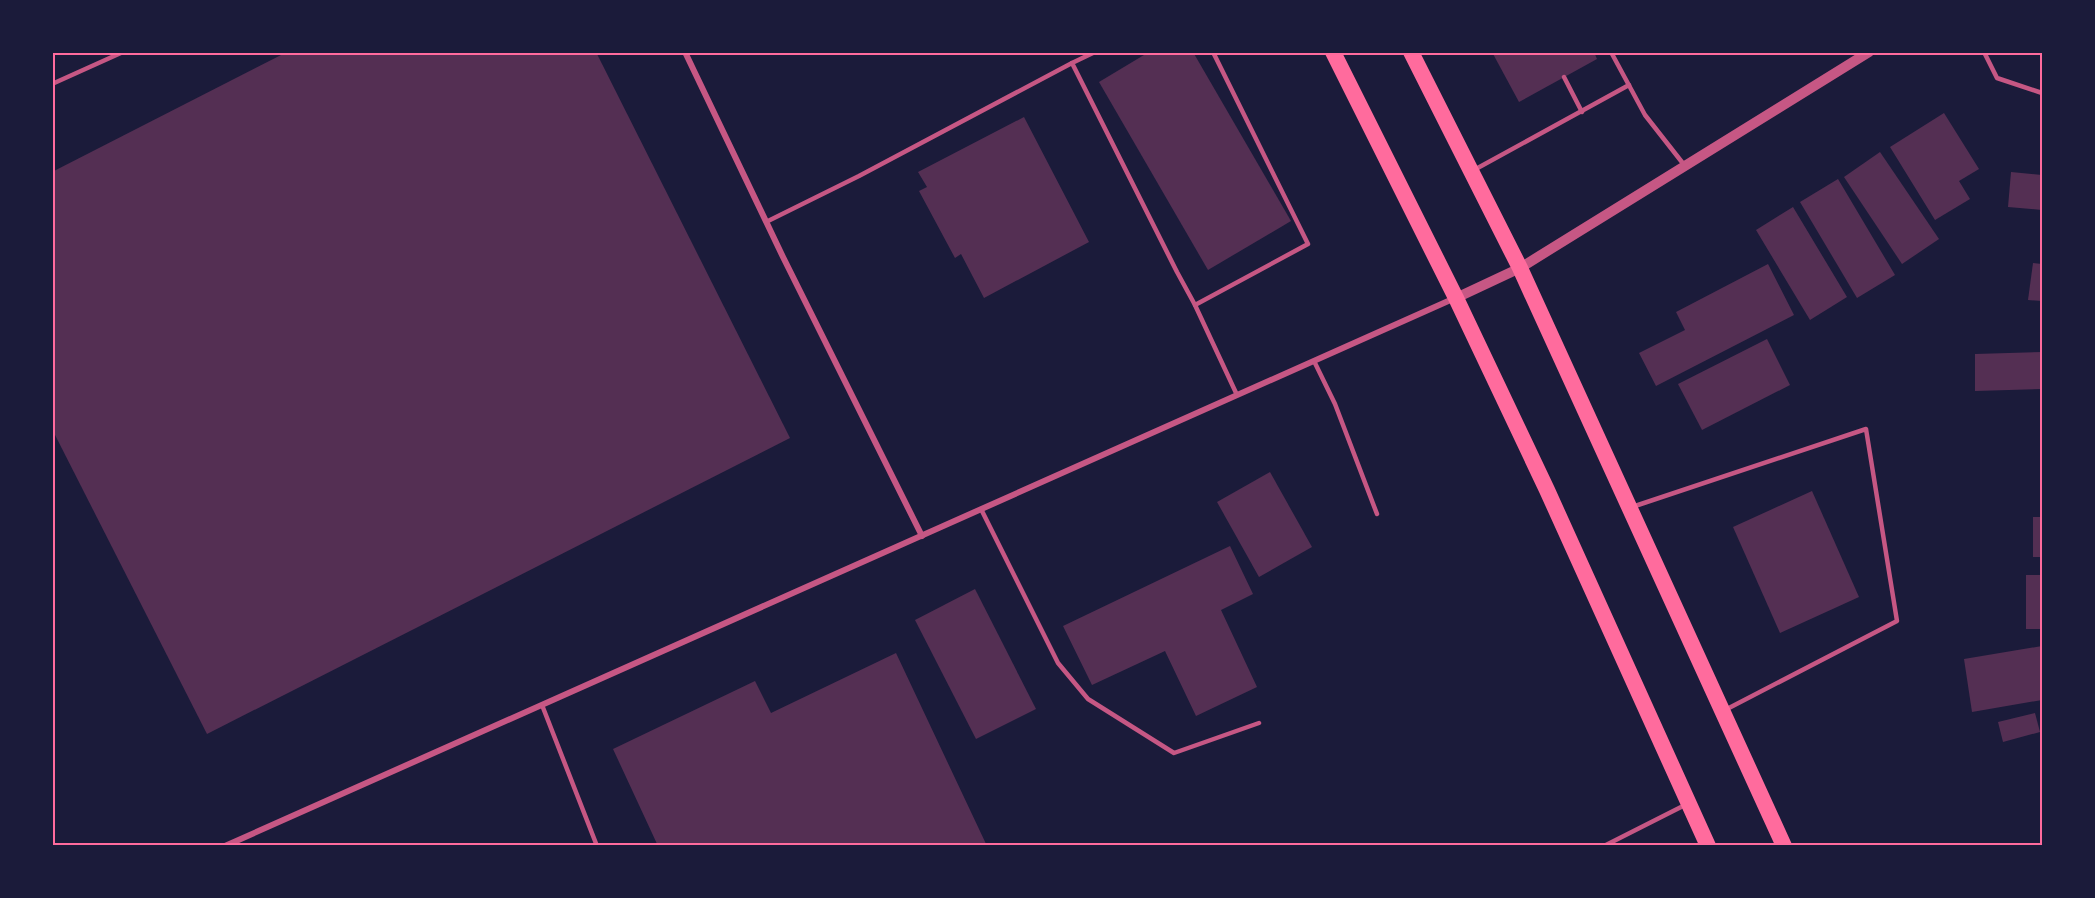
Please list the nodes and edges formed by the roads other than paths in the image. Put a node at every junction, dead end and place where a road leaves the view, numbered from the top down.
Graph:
1 (123, 52) edge
2 (686, 52) edge
3 (1095, 52) edge
4 (1213, 52) edge
5 (1333, 52) edge
6 (1411, 52) edge
7 (1611, 52) edge
8 (1869, 52) edge
9 (1984, 52) edge
10 (1072, 63) junction
11 (1564, 77) dead end
12 (52, 84) edge
13 (1629, 85) junction
14 (2043, 93) edge
15 (1582, 112) junction
16 (1685, 166) junction
17 (1471, 171) junction
18 (766, 222) junction
19 (1521, 268) junction
20 (1456, 298) junction
21 (1195, 304) junction
22 (1314, 361) junction
23 (1237, 395) junction
24 (1630, 508) junction
25 (981, 509) junction
26 (1377, 514) dead end
27 (922, 536) junction
28 (542, 705) junction
29 (1722, 712) junction
30 (1259, 723) dead end
31 (1689, 803) junction
32 (1611, 844) edge
33 (225, 846) edge
34 (597, 846) edge
35 (1604, 846) edge
36 (1708, 846) edge
37 (1784, 846) edge

1 - 12 lane
2 - 18 street
3 - 10 lane
4 - 21 lane
5 - 20 highway
6 - 17 highway
7 - 13 lane
8 - 16 street
9 - 14 lane
10 - 18 lane
10 - 21 lane
11 - 15 lane
13 - 15 lane
13 - 16 lane
15 - 17 lane
16 - 19 street
17 - 19 highway
18 - 27 street
19 - 20 street
19 - 24 highway
20 - 22 street
20 - 31 highway
21 - 23 lane
22 - 23 street
22 - 26 lane
23 - 25 street
24 - 29 highway
24 - 29 lane
25 - 27 street
25 - 30 lane
27 - 28 street
28 - 33 street
28 - 34 lane
29 - 37 highway
31 - 32 lane
31 - 36 highway
32 - 35 lane

